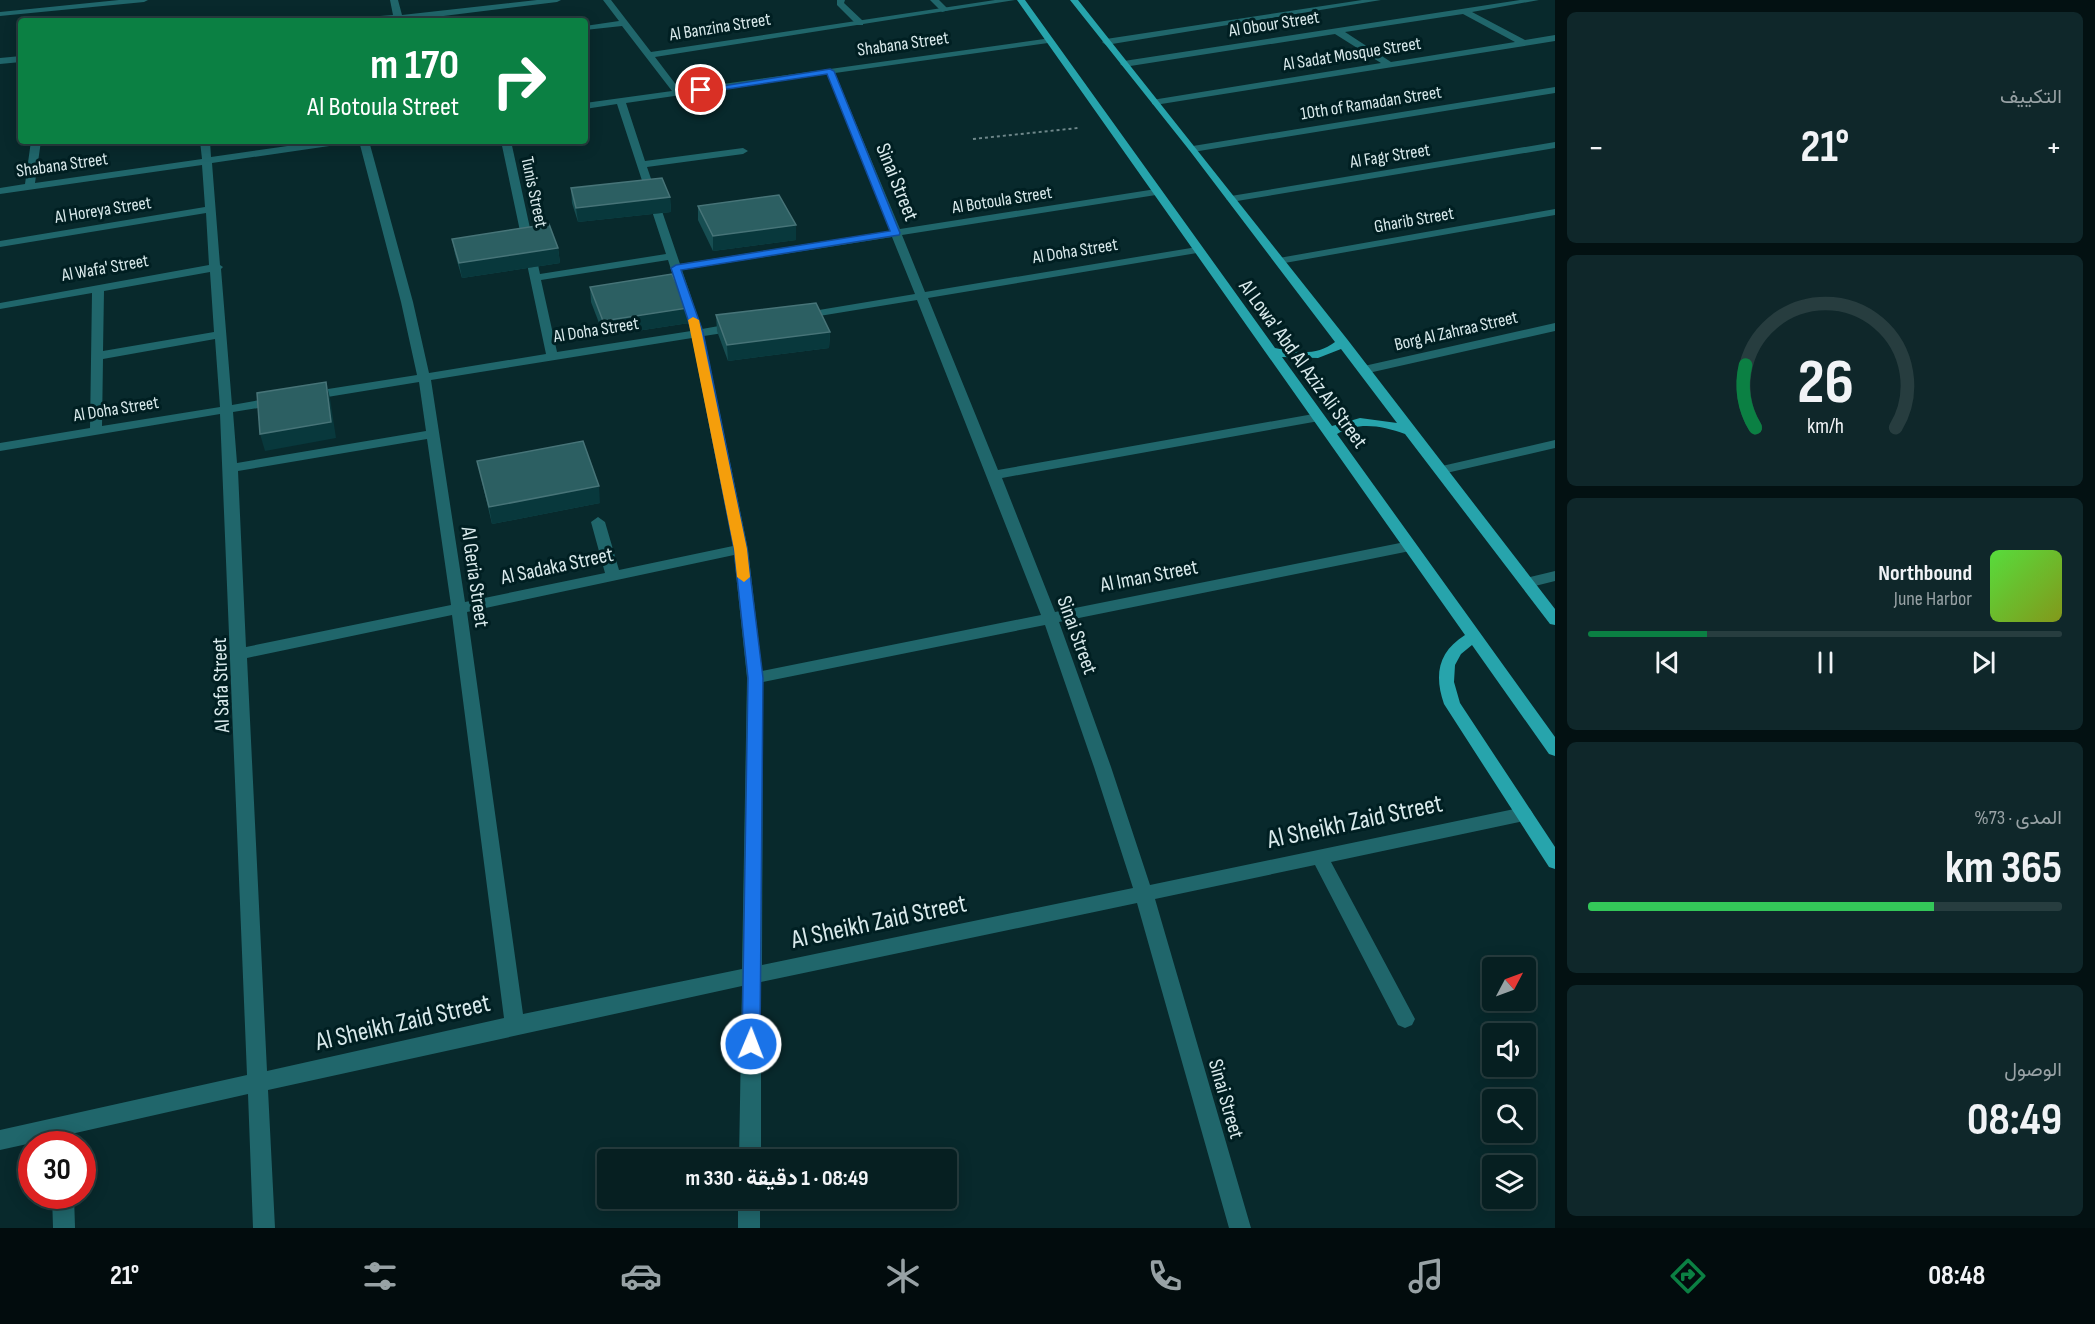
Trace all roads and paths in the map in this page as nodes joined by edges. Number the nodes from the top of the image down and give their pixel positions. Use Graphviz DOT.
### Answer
graph roads {
  1 [pos="144,0"];
  2 [pos="394,0"];
  3 [pos="557,0"];
  4 [pos="607,0"];
  5 [pos="841,0"];
  6 [pos="934,0"];
  7 [pos="1011,0"];
  8 [pos="1021,0"];
  9 [pos="1074,0"];
  10 [pos="1377,0"];
  11 [pos="1535,0"];
  12 [pos="57,4"];
  13 [pos="945,10"];
  14 [pos="1464,11"];
  15 [pos="0,14"];
  16 [pos="398,18"];
  17 [pos="406,18"];
  18 [pos="625,23"];
  19 [pos="861,23"];
  20 [pos="588,28"];
  21 [pos="1337,31"];
  22 [pos="1555,38"];
  23 [pos="1048,40"];
  24 [pos="1106,42"];
  25 [pos="1524,43"];
  26 [pos="648,55"];
  27 [pos="18,59"];
  28 [pos="0,61"];
  29 [pos="1124,64"];
  30 [pos="1390,65"];
  31 [pos="830,71"];
  32 [pos="1555,90"];
  33 [pos="680,94"];
  34 [pos="621,102"];
  35 [pos="1155,102"];
  36 [pos="588,106"];
  37 [pos="1108,124"];
  38 [pos="973,139"];
  39 [pos="36,144"];
  40 [pos="205,144"];
  41 [pos="295,144"];
  42 [pos="365,144"];
  43 [pos="507,144"];
  44 [pos="1555,145"];
  45 [pos="1193,149"];
  46 [pos="743,151"];
  47 [pos="207,160"];
  48 [pos="640,165"];
  49 [pos="30,186"];
  50 [pos="0,191"];
  51 [pos="1156,192"];
  52 [pos="1231,199"];
  53 [pos="212,209"];
  54 [pos="1555,212"];
  55 [pos="896,233"];
  56 [pos="0,244"];
  57 [pos="1197,250"];
  58 [pos="1280,261"];
  59 [pos="674,262"];
  60 [pos="217,267"];
  61 [pos="535,278"];
  62 [pos="98,288"];
  63 [pos="922,295"];
  64 [pos="0,306"];
  65 [pos="785,319"];
  66 [pos="751,325"];
  67 [pos="1555,327"];
  68 [pos="697,332"];
  69 [pos="222,334"];
  70 [pos="1342,342"];
  71 [pos="1271,351"];
  72 [pos="97,356"];
  73 [pos="552,356"];
  74 [pos="1364,370"];
  75 [pos="424,377"];
  76 [pos="227,410"];
  77 [pos="1319,417"];
  78 [pos="96,431"];
  79 [pos="1412,432"];
  80 [pos="1330,433"];
  81 [pos="433,434"];
  82 [pos="1555,444"];
  83 [pos="0,447"];
  84 [pos="231,468"];
  85 [pos="1442,470"];
  86 [pos="993,476"];
  87 [pos="598,522"];
  88 [pos="1410,546"];
  89 [pos="741,549"];
  90 [pos="613,576"];
  91 [pos="1555,576"];
  92 [pos="1527,583"];
  93 [pos="459,608"];
  94 [pos="1049,617"];
  95 [pos="1555,620"];
  96 [pos="1474,637"];
  97 [pos="241,654"];
  98 [pos="755,678"];
  99 [pos="1555,750"];
  100 [pos="1524,813"];
  101 [pos="1320,857"];
  102 [pos="1555,862"];
  103 [pos="1145,894"];
  104 [pos="752,975"];
  105 [pos="1405,1018"];
  106 [pos="515,1025"];
  107 [pos="258,1083"];
  108 [pos="76,1131"];
  109 [pos="18,1139"];
  110 [pos="0,1140"];
  111 [pos="750,1149"];
  112 [pos="63,1209"];
  113 [pos="749,1209"];
  114 [pos="64,1228"];
  115 [pos="264,1228"];
  116 [pos="749,1228"];
  117 [pos="1240,1228"];
  1 -- 12 [label="street"];
  2 -- 16 [label="street"];
  3 -- 17 [label="street"];
  4 -- 18 [label="street"];
  5 -- 19 [label="street"];
  6 -- 13 [label="street"];
  7 -- 13 [label="street, Al Banzina Street"];
  8 -- 23 [label="main road, Al Lowa' Abd Al Aziz Ali Street"];
  9 -- 24 [label="main road, Al Lowa' Abd Al Aziz Ali Street"];
  10 -- 24 [label="street"];
  11 -- 14 [label="street, Al Obour Street"];
  12 -- 15 [label="street"];
  13 -- 19 [label="street, Al Banzina Street"];
  14 -- 21 [label="street, Al Obour Street"];
  14 -- 25 [label="street"];
  18 -- 20 [label="street"];
  18 -- 26 [label="street"];
  19 -- 26 [label="street, Al Banzina Street"];
  21 -- 29 [label="street, Al Obour Street"];
  21 -- 30 [label="street"];
  22 -- 25 [label="street, Al Sadat Mosque Street"];
  23 -- 31 [label="street, Shabana Street"];
  23 -- 37 [label="main road, Al Lowa' Abd Al Aziz Ali Street"];
  24 -- 29 [label="main road, Al Lowa' Abd Al Aziz Ali Street"];
  25 -- 30 [label="street, Al Sadat Mosque Street"];
  26 -- 33 [label="street"];
  27 -- 28 [label="street"];
  29 -- 35 [label="main road, Al Lowa' Abd Al Aziz Ali Street"];
  30 -- 35 [label="street, Al Sadat Mosque Street"];
  31 -- 33 [label="street, Shabana Street"];
  31 -- 55 [label="street, Sinai Street"];
  32 -- 45 [label="street, 10th of Ramadan Street"];
  33 -- 34 [label="street, Shabana Street"];
  34 -- 36 [label="street, Shabana Street"];
  34 -- 48 [label="street"];
  35 -- 45 [label="main road, Al Lowa' Abd Al Aziz Ali Street"];
  37 -- 38 [label="path"];
  37 -- 51 [label="main road, Al Lowa' Abd Al Aziz Ali Street"];
  39 -- 49 [label="street"];
  40 -- 47 [label="street, Al Safa Street"];
  41 -- 47 [label="street, Shabana Street"];
  42 -- 75 [label="street, Al Geria Street"];
  43 -- 61 [label="street, Tunis Street"];
  44 -- 52 [label="street, Al Fagr Street"];
  45 -- 52 [label="main road, Al Lowa' Abd Al Aziz Ali Street"];
  46 -- 48 [label="street"];
  47 -- 49 [label="street, Shabana Street"];
  47 -- 53 [label="street, Al Safa Street"];
  48 -- 59 [label="street"];
  49 -- 50 [label="street, Shabana Street"];
  51 -- 55 [label="street, Al Botoula Street"];
  51 -- 57 [label="main road, Al Lowa' Abd Al Aziz Ali Street"];
  52 -- 58 [label="main road, Al Lowa' Abd Al Aziz Ali Street"];
  53 -- 56 [label="street, Al Horeya Street"];
  53 -- 60 [label="street, Al Safa Street"];
  54 -- 58 [label="street, Gharib Street"];
  55 -- 59 [label="street, Al Botoula Street"];
  55 -- 63 [label="street, Sinai Street"];
  57 -- 63 [label="street, Al Doha Street"];
  57 -- 71 [label="main road, Al Lowa' Abd Al Aziz Ali Street"];
  58 -- 70 [label="main road, Al Lowa' Abd Al Aziz Ali Street"];
  59 -- 61 [label="street, Al Botoula Street"];
  59 -- 68 [label="street"];
  60 -- 62 [label="street, Al Wafa' Street"];
  60 -- 69 [label="street, Al Safa Street"];
  61 -- 73 [label="street, Tunis Street"];
  62 -- 64 [label="street, Al Wafa' Street"];
  62 -- 72 [label="street"];
  63 -- 65 [label="street, Al Doha Street"];
  63 -- 86 [label="street, Sinai Street"];
  66 -- 68 [label="street, Al Doha Street"];
  67 -- 74 [label="street, Borg Al Zahraa Street"];
  68 -- 73 [label="street, Al Doha Street"];
  68 -- 89 [label="street"];
  69 -- 72 [label="street"];
  69 -- 76 [label="street, Al Safa Street"];
  70 -- 71 [label="main road"];
  70 -- 74 [label="main road, Al Lowa' Abd Al Aziz Ali Street"];
  71 -- 77 [label="main road, Al Lowa' Abd Al Aziz Ali Street"];
  72 -- 78 [label="street"];
  73 -- 75 [label="street, Al Doha Street"];
  74 -- 79 [label="main road, Al Lowa' Abd Al Aziz Ali Street"];
  75 -- 76 [label="street, Al Doha Street"];
  75 -- 81 [label="street, Al Geria Street"];
  76 -- 78 [label="street, Al Doha Street"];
  76 -- 84 [label="street, Al Safa Street"];
  77 -- 80 [label="main road, Al Lowa' Abd Al Aziz Ali Street"];
  77 -- 86 [label="street"];
  78 -- 83 [label="street, Al Doha Street"];
  79 -- 80 [label="main road"];
  79 -- 85 [label="main road, Al Lowa' Abd Al Aziz Ali Street"];
  80 -- 88 [label="main road, Al Lowa' Abd Al Aziz Ali Street"];
  81 -- 84 [label="street"];
  81 -- 93 [label="street, Al Geria Street"];
  82 -- 85 [label="street"];
  84 -- 97 [label="street, Al Safa Street"];
  85 -- 92 [label="main road, Al Lowa' Abd Al Aziz Ali Street"];
  86 -- 94 [label="street, Sinai Street"];
  87 -- 90 [label="street"];
  88 -- 94 [label="street, Al Iman Street"];
  88 -- 96 [label="main road, Al Lowa' Abd Al Aziz Ali Street"];
  89 -- 90 [label="street, Al Sadaka Street"];
  89 -- 98 [label="street"];
  90 -- 93 [label="street, Al Sadaka Street"];
  91 -- 92 [label="street"];
  92 -- 95 [label="main road, Al Lowa' Abd Al Aziz Ali Street"];
  93 -- 97 [label="street, Al Sadaka Street"];
  93 -- 106 [label="street, Al Geria Street"];
  94 -- 98 [label="street, Al Iman Street"];
  94 -- 103 [label="street, Sinai Street"];
  96 -- 99 [label="main road, Al Lowa' Abd Al Aziz Ali Street"];
  96 -- 100 [label="main road"];
  97 -- 107 [label="street, Al Safa Street"];
  98 -- 104 [label="street"];
  100 -- 101 [label="street, Al Sheikh Zaid Street"];
  100 -- 102 [label="main road"];
  101 -- 103 [label="street, Al Sheikh Zaid Street"];
  101 -- 105 [label="street"];
  103 -- 104 [label="street, Al Sheikh Zaid Street"];
  103 -- 117 [label="street, Sinai Street"];
  104 -- 106 [label="street, Al Sheikh Zaid Street"];
  104 -- 111 [label="street"];
  106 -- 107 [label="street, Al Sheikh Zaid Street"];
  107 -- 108 [label="street, Al Sheikh Zaid Street"];
  107 -- 115 [label="street, Al Safa Street"];
  109 -- 110 [label="street, Al Sheikh Zaid Street"];
  112 -- 114 [label="street"];
  113 -- 116 [label="street"];
}
